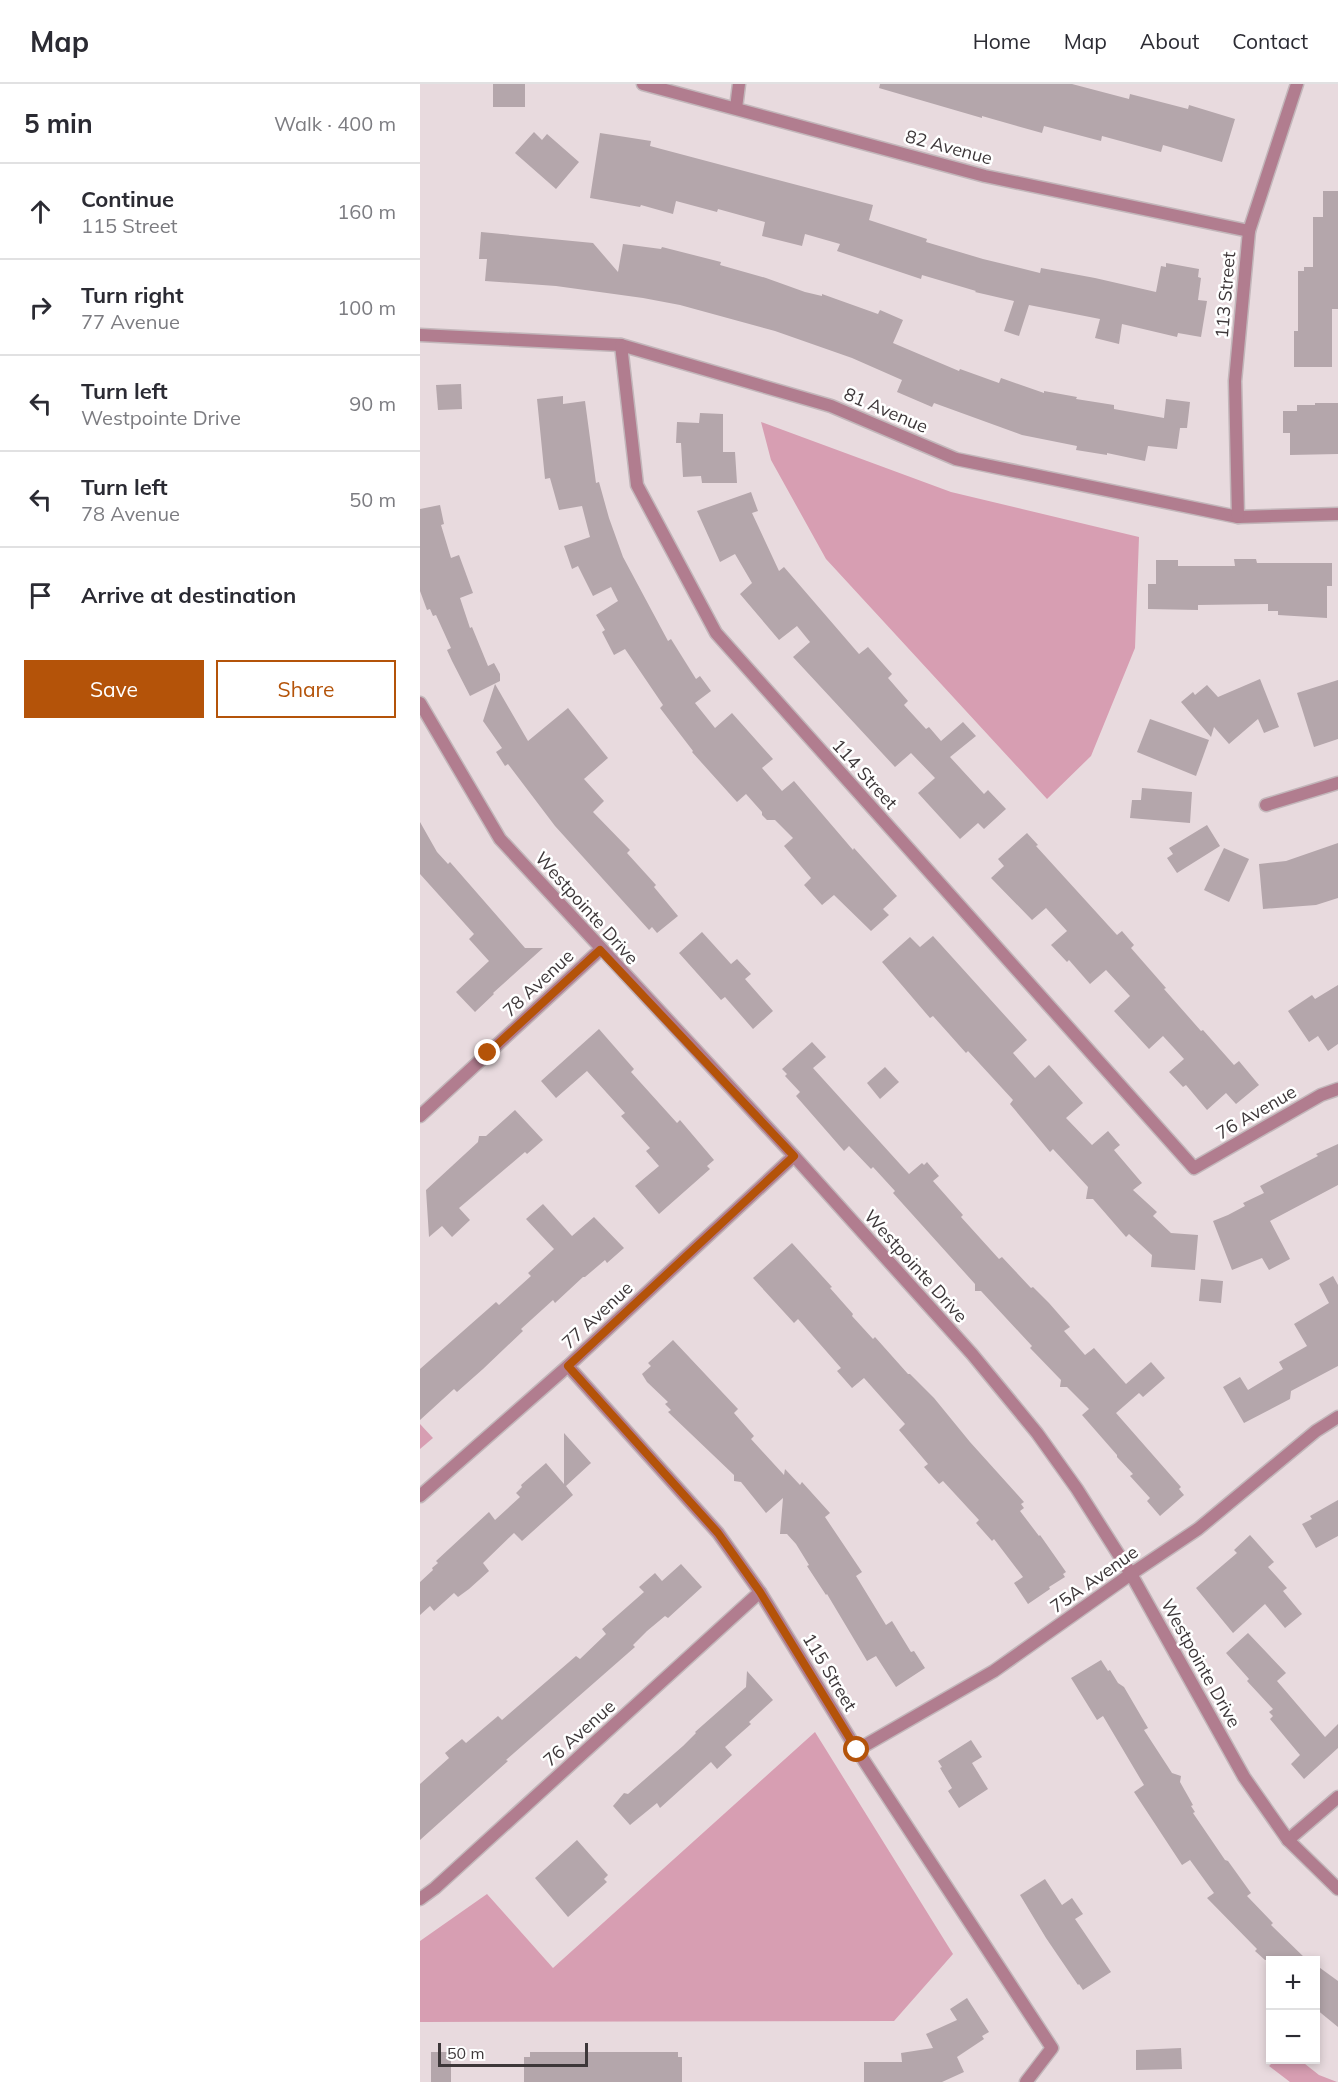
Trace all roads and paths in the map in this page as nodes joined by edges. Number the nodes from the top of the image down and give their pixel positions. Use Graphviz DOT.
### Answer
graph roads {
  1 [pos="643,84"];
  2 [pos="739,84"];
  3 [pos="1297,84"];
  4 [pos="736,108"];
  5 [pos="1249,231"];
  6 [pos="420,335"];
  7 [pos="621,345"];
  8 [pos="1338,513"];
  9 [pos="1238,517"];
  10 [pos="420,703"];
  11 [pos="1338,783"];
  12 [pos="1266,805"];
  13 [pos="600,950"];
  14 [pos="1338,1089"];
  15 [pos="420,1116"];
  16 [pos="794,1156"];
  17 [pos="1194,1168"];
  18 [pos="568,1366"];
  19 [pos="1338,1417"];
  20 [pos="420,1496"];
  21 [pos="1131,1574"];
  22 [pos="760,1592"];
  23 [pos="857,1750"];
  24 [pos="1338,1797"];
  25 [pos="1288,1840"];
  26 [pos="1338,1889"];
  27 [pos="420,1899"];
  28 [pos="1026,2082"];
  1 -- 4 [label="street, 82 Avenue"];
  2 -- 4 [label="street"];
  3 -- 5 [label="street, 113 Street"];
  4 -- 5 [label="street, 82 Avenue"];
  5 -- 9 [label="street, 113 Street"];
  6 -- 7 [label="street, 81 Avenue"];
  7 -- 9 [label="street, 81 Avenue"];
  7 -- 17 [label="street, 114 Street"];
  8 -- 9 [label="street, 81 Avenue"];
  10 -- 13 [label="street, Westpointe Drive"];
  11 -- 12 [label="street"];
  13 -- 15 [label="street, 78 Avenue"];
  13 -- 16 [label="street, Westpointe Drive"];
  14 -- 17 [label="street, 76 Avenue"];
  16 -- 18 [label="street, 77 Avenue"];
  16 -- 21 [label="street, Westpointe Drive"];
  18 -- 20 [label="street, 77 Avenue"];
  18 -- 22 [label="street, 115 Street"];
  19 -- 21 [label="street, 75A Avenue"];
  21 -- 23 [label="street, 75A Avenue"];
  21 -- 25 [label="street, Westpointe Drive"];
  22 -- 23 [label="street, 115 Street"];
  22 -- 27 [label="street, 76 Avenue"];
  23 -- 28 [label="street, 115 Street"];
  24 -- 25 [label="street"];
  25 -- 26 [label="street, Westpointe Drive"];
}
